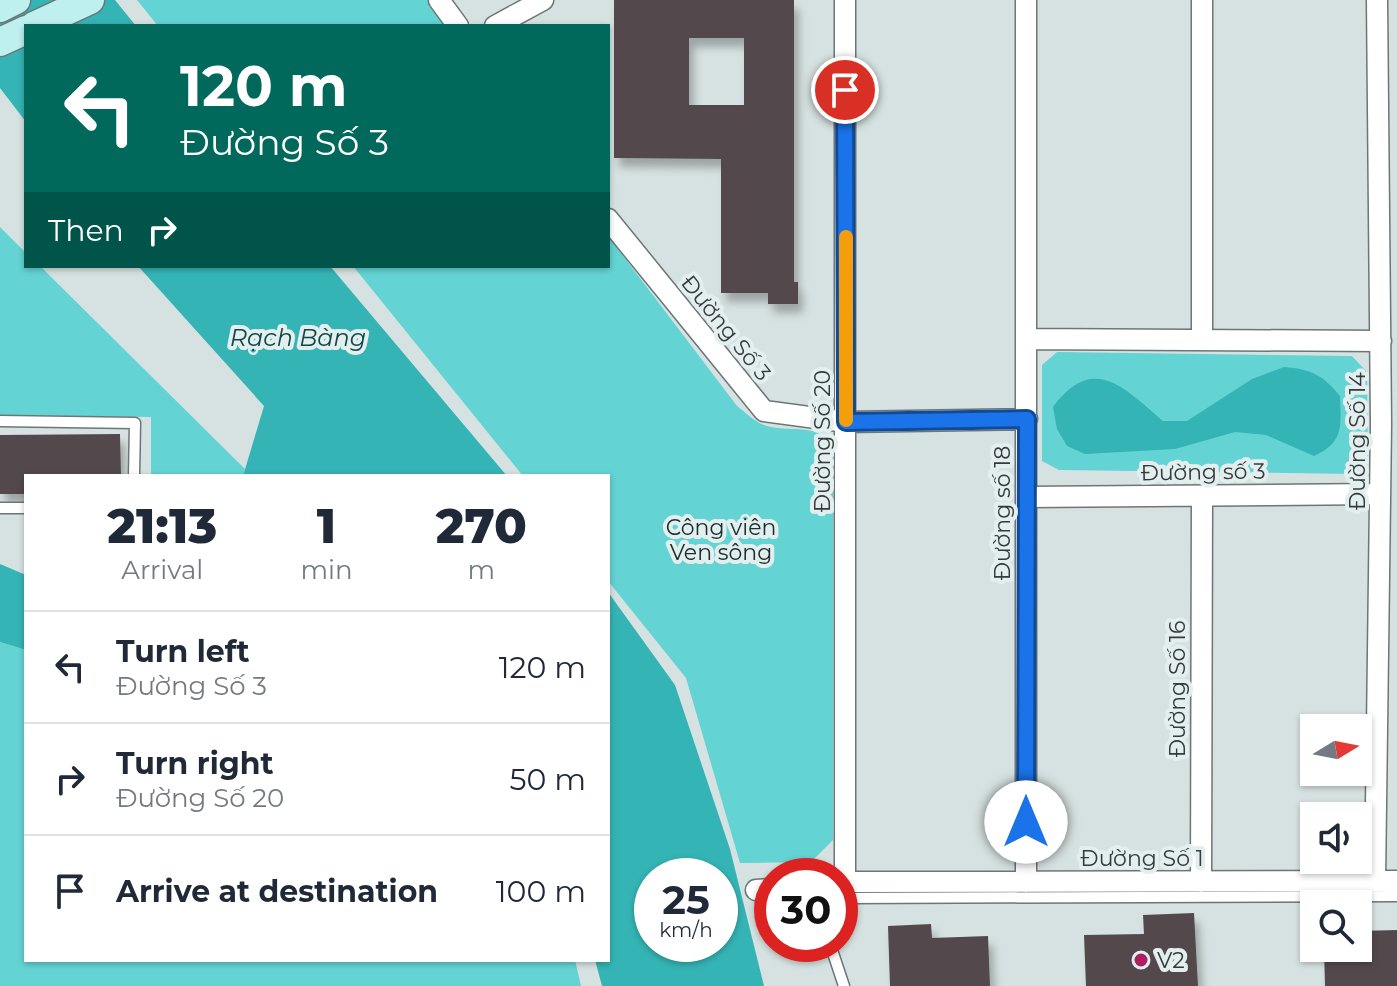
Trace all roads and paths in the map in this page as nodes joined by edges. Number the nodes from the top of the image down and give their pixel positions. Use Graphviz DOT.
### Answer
graph roads {
  1 [pos="16,0"];
  2 [pos="90,0"];
  3 [pos="439,0"];
  4 [pos="543,0"];
  5 [pos="845,0"];
  6 [pos="1026,0"];
  7 [pos="1202,0"];
  8 [pos="1377,0"];
  9 [pos="0,8"];
  10 [pos="38,24"];
  11 [pos="457,24"];
  12 [pos="499,24"];
  13 [pos="24,31"];
  14 [pos="0,42"];
  15 [pos="610,221"];
  16 [pos="1027,339"];
  17 [pos="1202,340"];
  18 [pos="1381,341"];
  19 [pos="1027,419"];
  20 [pos="0,421"];
  21 [pos="846,422"];
  22 [pos="1389,424"];
  23 [pos="134,474"];
  24 [pos="1380,494"];
  25 [pos="1202,496"];
  26 [pos="1026,497"];
  27 [pos="0,508"];
  28 [pos="24,508"];
  29 [pos="1375,881"];
  30 [pos="1397,881"];
  31 [pos="1026,882"];
  32 [pos="1201,882"];
  33 [pos="861,887"];
  34 [pos="1397,896"];
  35 [pos="836,962"];
  36 [pos="844,986"];
  1 -- 9 [label="main road"];
  2 -- 10 [label="main road"];
  3 -- 11 [label="street"];
  4 -- 12 [label="street"];
  5 -- 21 [label="street, Đường Số 20"];
  6 -- 16 [label="street, Đường số 18"];
  7 -- 17 [label="street"];
  8 -- 18 [label="street, Đường Số 14"];
  13 -- 14 [label="main road"];
  15 -- 21 [label="street, Đường Số 3"];
  16 -- 17 [label="street"];
  16 -- 19 [label="street, Đường số 18"];
  17 -- 18 [label="street"];
  18 -- 22 [label="street, Đường Số 14"];
  19 -- 21 [label="street, Đường Số 3"];
  19 -- 26 [label="street, Đường số 18"];
  20 -- 23 [label="lane"];
  21 -- 33 [label="street, Đường Số 20"];
  22 -- 24 [label="street, Đường Số 14"];
  24 -- 25 [label="street, Đường số 3"];
  24 -- 29 [label="street, Đường Số 14"];
  25 -- 26 [label="street, Đường số 3"];
  25 -- 32 [label="street, Đường Số 16"];
  26 -- 31 [label="street, Đường số 18"];
  27 -- 28 [label="lane"];
  29 -- 30 [label="street, Đường Số 1"];
  29 -- 32 [label="street, Đường Số 1"];
  31 -- 32 [label="street, Đường Số 1"];
  31 -- 33 [label="street, Đường Số 1"];
  33 -- 34 [label="lane"];
  35 -- 36 [label="lane"];
}
